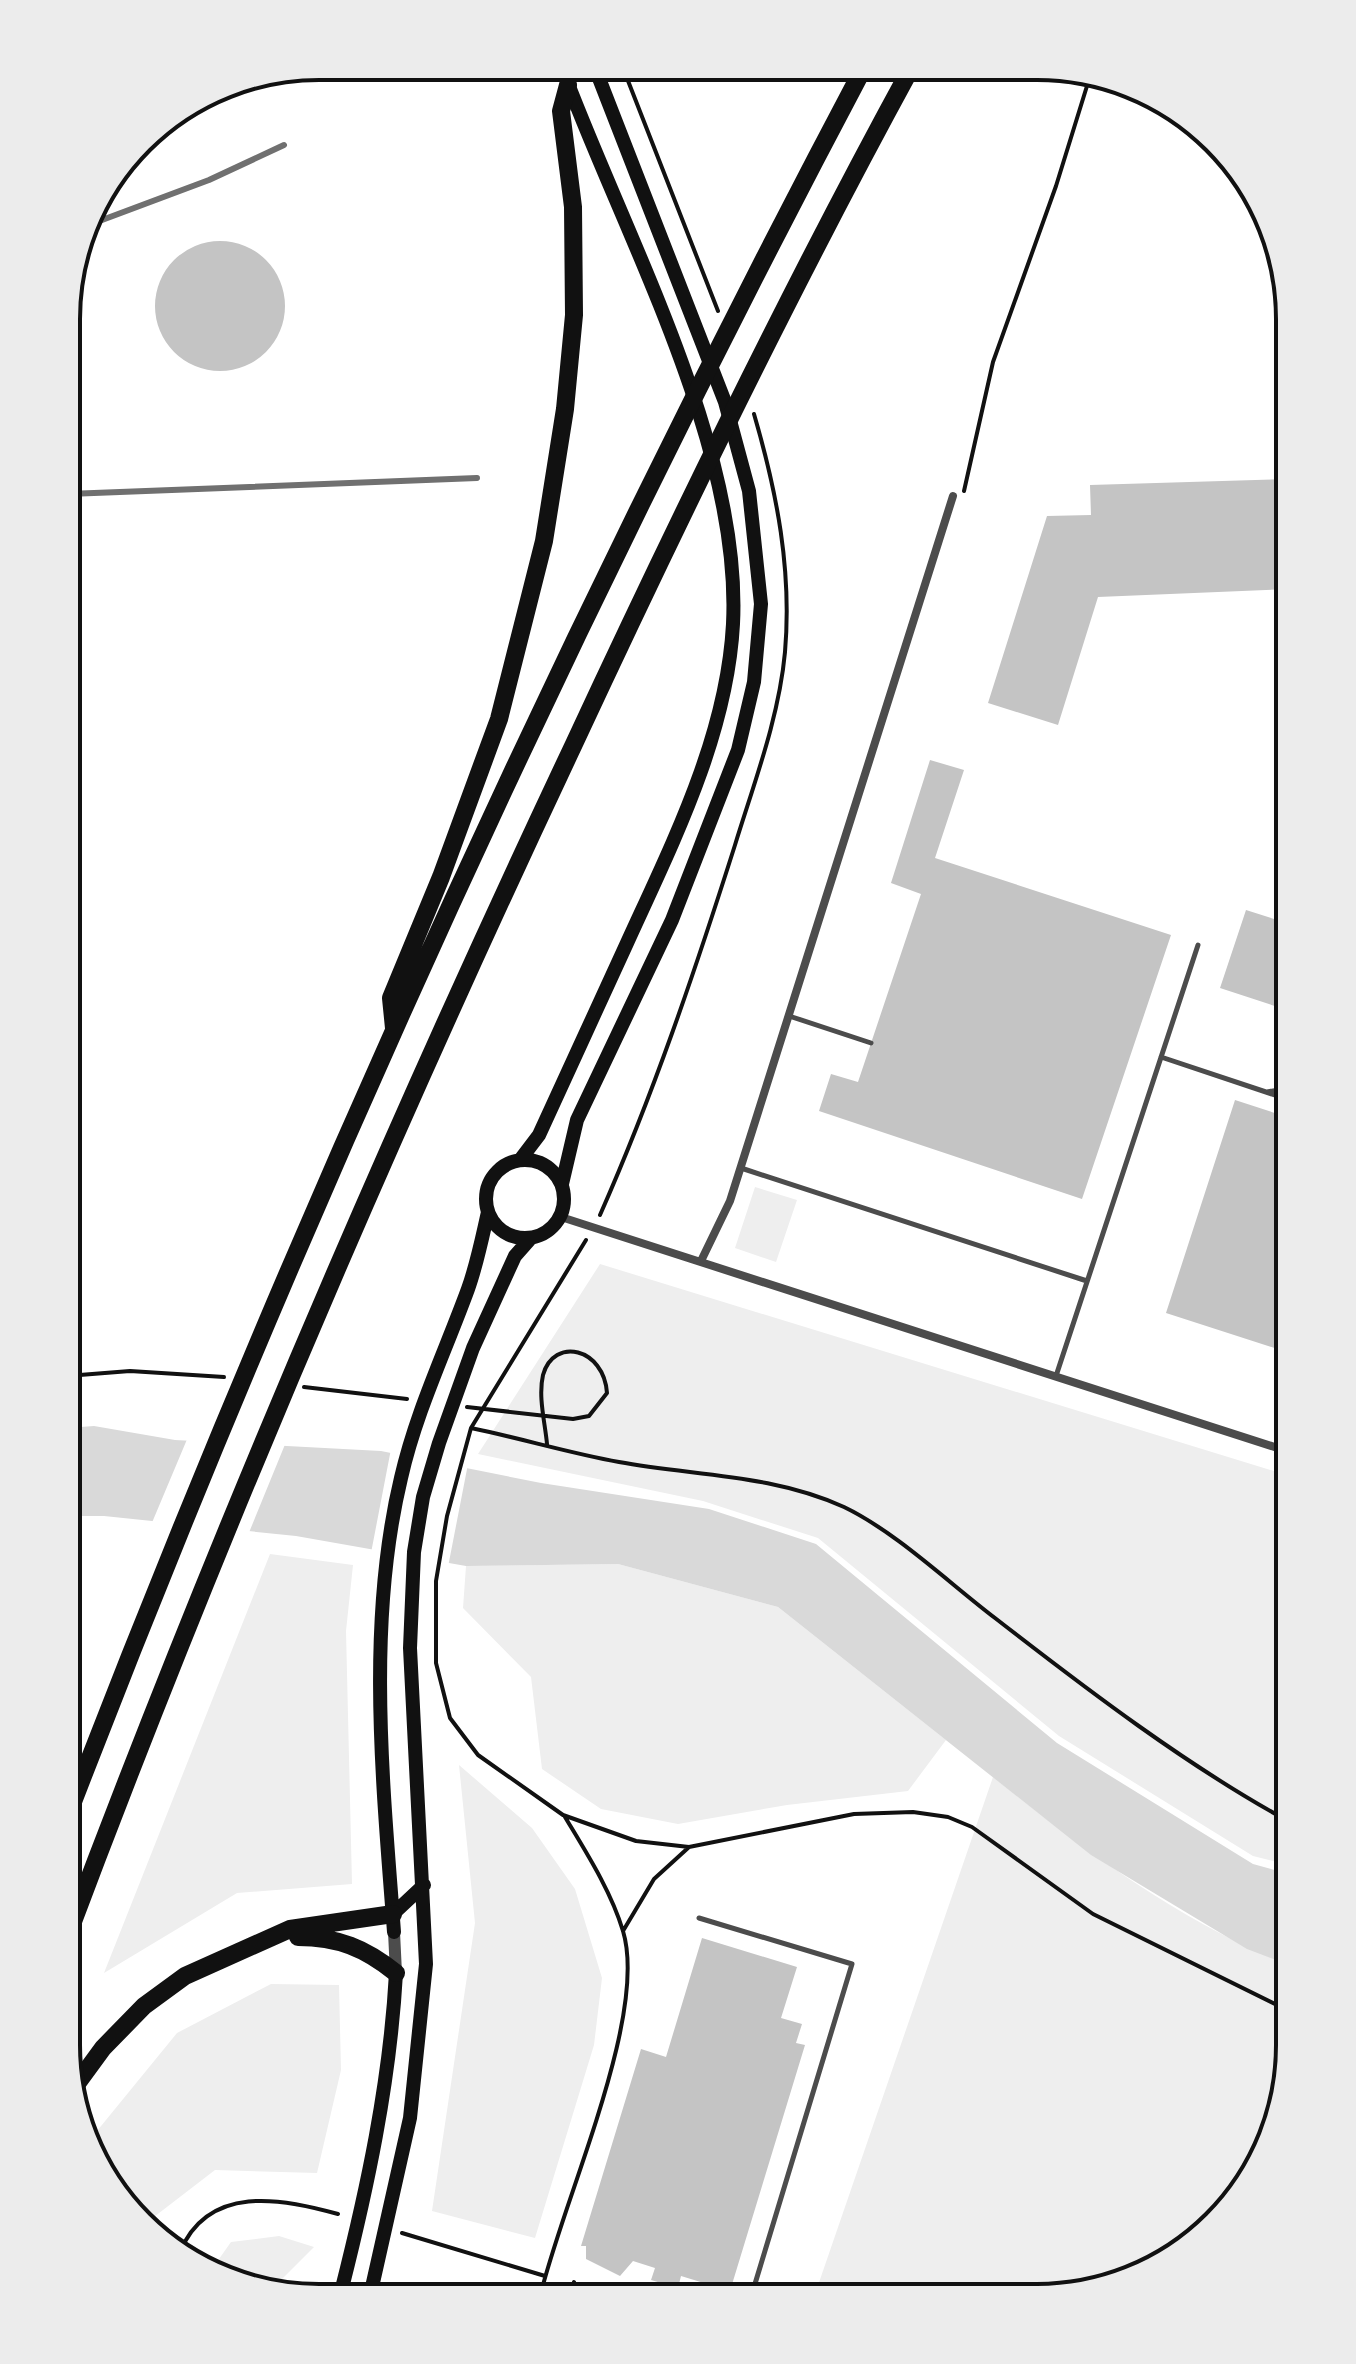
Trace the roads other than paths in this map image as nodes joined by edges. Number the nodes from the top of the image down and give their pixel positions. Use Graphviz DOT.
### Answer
graph roads {
  1 [pos="565,80"];
  2 [pos="567,80"];
  3 [pos="600,80"];
  4 [pos="857,80"];
  5 [pos="905,80"];
  6 [pos="953,496"];
  7 [pos="1198,945"];
  8 [pos="789,1016"];
  9 [pos="394,1028"];
  10 [pos="871,1043"];
  11 [pos="1161,1057"];
  12 [pos="1276,1091"];
  13 [pos="1266,1093"];
  14 [pos="1276,1096"];
  15 [pos="520,1160"];
  16 [pos="740,1168"];
  17 [pos="562,1184"];
  18 [pos="488,1212"];
  19 [pos="561,1217"];
  20 [pos="530,1239"];
  21 [pos="701,1261"];
  22 [pos="1087,1281"];
  23 [pos="1056,1376"];
  24 [pos="1275,1447"];
  25 [pos="80,1784"];
  26 [pos="424,1885"];
  27 [pos="80,1904"];
  28 [pos="699,1918"];
  29 [pos="394,1923"];
  30 [pos="275,1937"];
  31 [pos="396,1973"];
  32 [pos="82,2076"];
  33 [pos="343,2284"];
  34 [pos="373,2284"];
  35 [pos="755,2284"];
  1 -- 9 [label="highway"];
  2 -- 15 [label="main road"];
  3 -- 17 [label="main road"];
  4 -- 9 [label="highway"];
  5 -- 27 [label="highway"];
  6 -- 8 [label="street"];
  7 -- 11 [label="lane"];
  8 -- 10 [label="lane"];
  8 -- 16 [label="street"];
  9 -- 25 [label="highway"];
  11 -- 13 [label="lane"];
  11 -- 22 [label="lane"];
  12 -- 13 [label="lane"];
  13 -- 14 [label="lane"];
  15 -- 17 [label="main road"];
  15 -- 18 [label="main road"];
  16 -- 21 [label="street"];
  16 -- 22 [label="lane"];
  17 -- 19 [label="main road"];
  18 -- 20 [label="main road"];
  18 -- 29 [label="main road"];
  19 -- 20 [label="main road"];
  19 -- 21 [label="street"];
  20 -- 26 [label="main road"];
  21 -- 23 [label="street"];
  22 -- 23 [label="lane"];
  23 -- 24 [label="street"];
  26 -- 29 [label="main road"];
  26 -- 34 [label="main road"];
  28 -- 35 [label="lane"];
  29 -- 30 [label="highway"];
  29 -- 31 [label="street"];
  30 -- 31 [label="highway"];
  30 -- 32 [label="highway"];
  31 -- 33 [label="main road"];
}
